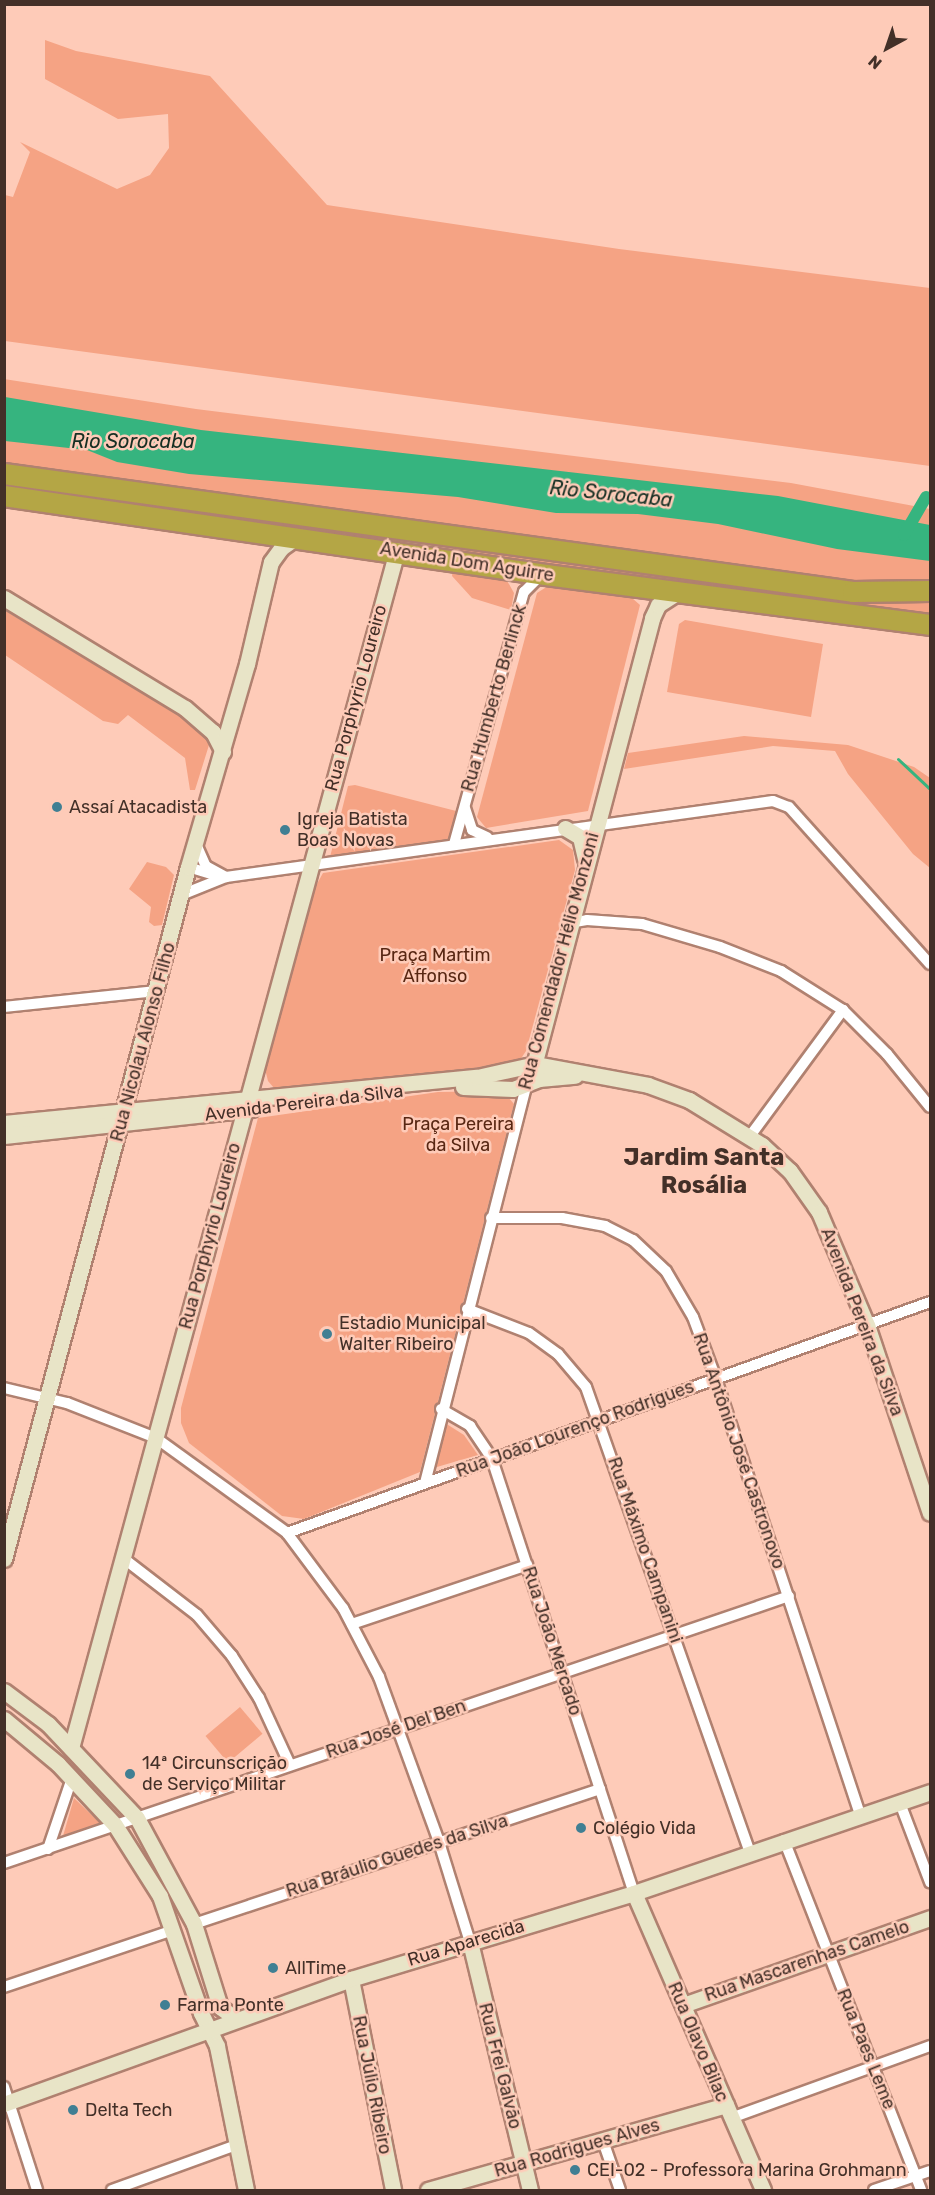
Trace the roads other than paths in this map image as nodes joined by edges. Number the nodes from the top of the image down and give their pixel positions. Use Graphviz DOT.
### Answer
graph roads {
  1 [pos="4,474"];
  2 [pos="4,496"];
  3 [pos="297,537"];
  4 [pos="506,543"];
  5 [pos="397,551"];
  6 [pos="507,570"];
  7 [pos="546,575"];
  8 [pos="930,591"];
  9 [pos="524,592"];
  10 [pos="678,592"];
  11 [pos="4,598"];
  12 [pos="930,625"];
  13 [pos="223,752"];
  14 [pos="464,804"];
  15 [pos="596,823"];
  16 [pos="565,828"];
  17 [pos="494,838"];
  18 [pos="195,842"];
  19 [pos="454,844"];
  20 [pos="585,861"];
  21 [pos="189,867"];
  22 [pos="310,867"];
  23 [pos="226,877"];
  24 [pos="181,895"];
  25 [pos="569,923"];
  26 [pos="930,964"];
  27 [pos="156,991"];
  28 [pos="4,1007"];
  29 [pos="843,1010"];
  30 [pos="540,1047"];
  31 [pos="536,1064"];
  32 [pos="559,1068"];
  33 [pos="602,1075"];
  34 [pos="132,1087"];
  35 [pos="526,1087"];
  36 [pos="246,1105"];
  37 [pos="930,1107"];
  38 [pos="150,1108"];
  39 [pos="127,1110"];
  40 [pos="4,1123"];
  41 [pos="122,1125"];
  42 [pos="4,1136"];
  43 [pos="750,1136"];
  44 [pos="491,1218"];
  45 [pos="930,1302"];
  46 [pos="467,1309"];
  47 [pos="867,1325"];
  48 [pos="716,1379"];
  49 [pos="4,1388"];
  50 [pos="48,1398"];
  51 [pos="441,1409"];
  52 [pos="600,1420"];
  53 [pos="156,1438"];
  54 [pos="492,1459"];
  55 [pos="425,1483"];
  56 [pos="930,1514"];
  57 [pos="287,1533"];
  58 [pos="123,1558"];
  59 [pos="4,1559"];
  60 [pos="527,1565"];
  61 [pos="789,1596"];
  62 [pos="352,1623"];
  63 [pos="675,1635"];
  64 [pos="562,1673"];
  65 [pos="4,1691"];
  66 [pos="4,1719"];
  67 [pos="398,1729"];
  68 [pos="71,1748"];
  69 [pos="290,1765"];
  70 [pos="72,1778"];
  71 [pos="600,1789"];
  72 [pos="930,1792"];
  73 [pos="900,1803"];
  74 [pos="861,1817"];
  75 [pos="137,1818"];
  76 [pos="115,1825"];
  77 [pos="784,1840"];
  78 [pos="440,1842"];
  79 [pos="48,1849"];
  80 [pos="750,1852"];
  81 [pos="4,1863"];
  82 [pos="930,1882"];
  83 [pos="634,1893"];
  84 [pos="930,1918"];
  85 [pos="194,1924"];
  86 [pos="173,1930"];
  87 [pos="470,1942"];
  88 [pos="828,1954"];
  89 [pos="351,1979"];
  90 [pos="4,1987"];
  91 [pos="683,2005"];
  92 [pos="236,2019"];
  93 [pos="209,2030"];
  94 [pos="930,2046"];
  95 [pos="873,2067"];
  96 [pos="4,2087"];
  97 [pos="7,2103"];
  98 [pos="729,2111"];
  99 [pos="603,2141"];
  100 [pos="236,2145"];
  101 [pos="524,2164"];
  102 [pos="930,2171"];
  103 [pos="915,2176"];
  104 [pos="37,2190"];
  105 [pos="112,2190"];
  106 [pos="246,2190"];
  107 [pos="393,2190"];
  108 [pos="428,2190"];
  109 [pos="530,2190"];
  110 [pos="620,2190"];
  111 [pos="763,2190"];
  112 [pos="874,2190"];
  113 [pos="921,2190"];
  1 -- 4 [label="highway, Avenida Dom Aguirre"];
  2 -- 3 [label="highway, Avenida Dom Aguirre"];
  3 -- 5 [label="highway, Avenida Dom Aguirre"];
  3 -- 13 [label="main road, Rua Nicolau Alonso Filho"];
  4 -- 5 [label="highway"];
  4 -- 8 [label="highway, Avenida Dom Aguirre"];
  5 -- 6 [label="highway, Avenida Dom Aguirre"];
  5 -- 22 [label="main road, Rua Porphyrio Loureiro"];
  6 -- 7 [label="highway, Avenida Dom Aguirre"];
  6 -- 9 [label="street, Rua Humberto Berlinck"];
  7 -- 9 [label="street, Rua Humberto Berlinck"];
  7 -- 10 [label="highway, Avenida Dom Aguirre"];
  9 -- 14 [label="street, Rua Humberto Berlinck"];
  10 -- 12 [label="highway, Avenida Dom Aguirre"];
  10 -- 15 [label="main road, Rua Comendador Hélio Monzoni"];
  11 -- 13 [label="main road"];
  13 -- 18 [label="main road, Rua Nicolau Alonso Filho"];
  14 -- 17 [label="street, Rua Humberto Berlinck"];
  14 -- 19 [label="street, Rua Humberto Berlinck"];
  15 -- 16 [label="street"];
  15 -- 20 [label="main road, Rua Comendador Hélio Monzoni"];
  15 -- 26 [label="street"];
  16 -- 17 [label="street"];
  16 -- 20 [label="main road"];
  17 -- 19 [label="street"];
  18 -- 21 [label="main road, Rua Nicolau Alonso Filho"];
  18 -- 23 [label="street"];
  19 -- 22 [label="street"];
  20 -- 25 [label="main road, Rua Comendador Hélio Monzoni"];
  21 -- 23 [label="street"];
  21 -- 24 [label="main road, Rua Nicolau Alonso Filho"];
  22 -- 23 [label="street"];
  22 -- 36 [label="main road, Rua Porphyrio Loureiro"];
  23 -- 24 [label="street"];
  24 -- 27 [label="main road, Rua Nicolau Alonso Filho"];
  25 -- 29 [label="street"];
  25 -- 30 [label="main road, Rua Comendador Hélio Monzoni"];
  27 -- 28 [label="street"];
  27 -- 34 [label="main road, Rua Nicolau Alonso Filho"];
  29 -- 37 [label="street"];
  29 -- 43 [label="street"];
  30 -- 31 [label="main road, Rua Comendador Hélio Monzoni"];
  30 -- 32 [label="main road"];
  31 -- 32 [label="main road, Avenida Pereira da Silva"];
  31 -- 35 [label="main road, Rua Comendador Hélio Monzoni"];
  31 -- 36 [label="main road, Avenida Pereira da Silva"];
  32 -- 33 [label="main road, Avenida Pereira da Silva"];
  33 -- 35 [label="main road, Avenida Pereira da Silva"];
  33 -- 43 [label="main road, Avenida Pereira da Silva"];
  34 -- 38 [label="main road"];
  34 -- 39 [label="main road, Rua Nicolau Alonso Filho"];
  35 -- 36 [label="main road, Avenida Pereira da Silva"];
  35 -- 44 [label="street, Rua Comendador Hélio Monzoni"];
  36 -- 38 [label="main road, Avenida Pereira da Silva"];
  36 -- 41 [label="main road, Avenida Pereira da Silva"];
  36 -- 53 [label="main road, Rua Porphyrio Loureiro"];
  38 -- 39 [label="main road, Avenida Pereira da Silva"];
  39 -- 40 [label="main road, Avenida Pereira da Silva"];
  39 -- 41 [label="main road, Rua Nicolau Alonso Filho"];
  41 -- 42 [label="main road, Avenida Pereira da Silva"];
  41 -- 50 [label="main road, Rua Nicolau Alonso Filho"];
  43 -- 47 [label="main road, Avenida Pereira da Silva"];
  44 -- 46 [label="street, Rua Comendador Hélio Monzoni"];
  44 -- 48 [label="street, Rua Antônio José Castronovo"];
  45 -- 47 [label="street, Rua João Lourenço Rodrigues"];
  46 -- 51 [label="street, Rua Comendador Hélio Monzoni"];
  46 -- 52 [label="street, Rua Máximo Campanini"];
  47 -- 48 [label="street, Rua João Lourenço Rodrigues"];
  47 -- 56 [label="main road, Avenida Pereira da Silva"];
  48 -- 52 [label="street, Rua João Lourenço Rodrigues"];
  48 -- 61 [label="street, Rua Antônio José Castronovo"];
  49 -- 50 [label="street"];
  50 -- 53 [label="street"];
  50 -- 59 [label="main road, Rua Nicolau Alonso Filho"];
  51 -- 54 [label="street, Rua João Mercado"];
  51 -- 55 [label="street, Rua Comendador Hélio Monzoni"];
  52 -- 54 [label="street, Rua João Lourenço Rodrigues"];
  52 -- 63 [label="street, Rua Máximo Campanini"];
  53 -- 57 [label="street"];
  53 -- 58 [label="main road, Rua Porphyrio Loureiro"];
  54 -- 55 [label="street, Rua João Lourenço Rodrigues"];
  54 -- 60 [label="street, Rua João Mercado"];
  55 -- 57 [label="street, Rua João Lourenço Rodrigues"];
  57 -- 62 [label="street"];
  58 -- 68 [label="main road, Rua Porphyrio Loureiro"];
  58 -- 69 [label="street"];
  60 -- 62 [label="street"];
  60 -- 64 [label="street, Rua João Mercado"];
  61 -- 63 [label="street, Rua José Del Ben"];
  61 -- 74 [label="street, Rua Antônio José Castronovo"];
  62 -- 67 [label="street"];
  63 -- 64 [label="street, Rua José Del Ben"];
  63 -- 80 [label="street, Rua Máximo Campanini"];
  64 -- 67 [label="street, Rua José Del Ben"];
  64 -- 71 [label="street, Rua João Mercado"];
  65 -- 68 [label="main road"];
  66 -- 70 [label="main road"];
  67 -- 69 [label="street, Rua José Del Ben"];
  67 -- 78 [label="street"];
  68 -- 75 [label="main road"];
  69 -- 75 [label="street, Rua José Del Ben"];
  70 -- 76 [label="main road"];
  70 -- 79 [label="street"];
  71 -- 78 [label="street, Rua Bráulio Guedes da Silva"];
  71 -- 83 [label="street, Rua João Mercado"];
  72 -- 73 [label="main road, Rua Aparecida"];
  73 -- 74 [label="main road, Rua Aparecida"];
  73 -- 82 [label="street"];
  74 -- 77 [label="main road, Rua Aparecida"];
  75 -- 76 [label="street, Rua José Del Ben"];
  75 -- 85 [label="main road"];
  76 -- 79 [label="street, Rua José Del Ben"];
  76 -- 86 [label="main road"];
  77 -- 80 [label="main road, Rua Aparecida"];
  77 -- 88 [label="street, Rua Paes Leme"];
  78 -- 85 [label="street, Rua Bráulio Guedes da Silva"];
  78 -- 87 [label="street"];
  79 -- 81 [label="street, Rua José Del Ben"];
  80 -- 83 [label="main road, Rua Aparecida"];
  83 -- 87 [label="main road, Rua Aparecida"];
  83 -- 91 [label="main road, Rua Olavo Bilac"];
  84 -- 88 [label="main road, Rua Mascarenhas Camelo"];
  85 -- 92 [label="main road"];
  86 -- 90 [label="street"];
  86 -- 93 [label="main road"];
  87 -- 89 [label="main road, Rua Aparecida"];
  87 -- 101 [label="main road, Rua Frei Galvão"];
  88 -- 91 [label="main road, Rua Mascarenhas Camelo"];
  88 -- 95 [label="street, Rua Paes Leme"];
  89 -- 92 [label="main road, Rua Aparecida"];
  89 -- 107 [label="main road, Rua Júlio Ribeiro"];
  91 -- 98 [label="main road, Rua Olavo Bilac"];
  92 -- 93 [label="main road, Rua Aparecida"];
  93 -- 97 [label="main road, Rua Aparecida"];
  93 -- 100 [label="main road"];
  94 -- 95 [label="street, Rua Rodrigues Alves"];
  95 -- 98 [label="street, Rua Rodrigues Alves"];
  95 -- 103 [label="street, Rua Paes Leme"];
  96 -- 97 [label="street"];
  97 -- 104 [label="street"];
  98 -- 99 [label="main road, Rua Rodrigues Alves"];
  98 -- 111 [label="main road, Rua Olavo Bilac"];
  99 -- 101 [label="main road, Rua Rodrigues Alves"];
  99 -- 110 [label="street"];
  100 -- 105 [label="street"];
  100 -- 106 [label="main road"];
  101 -- 108 [label="main road, Rua Rodrigues Alves"];
  101 -- 109 [label="main road, Rua Frei Galvão"];
  102 -- 103 [label="street"];
  103 -- 112 [label="street"];
  103 -- 113 [label="street, Rua Paes Leme"];
}
